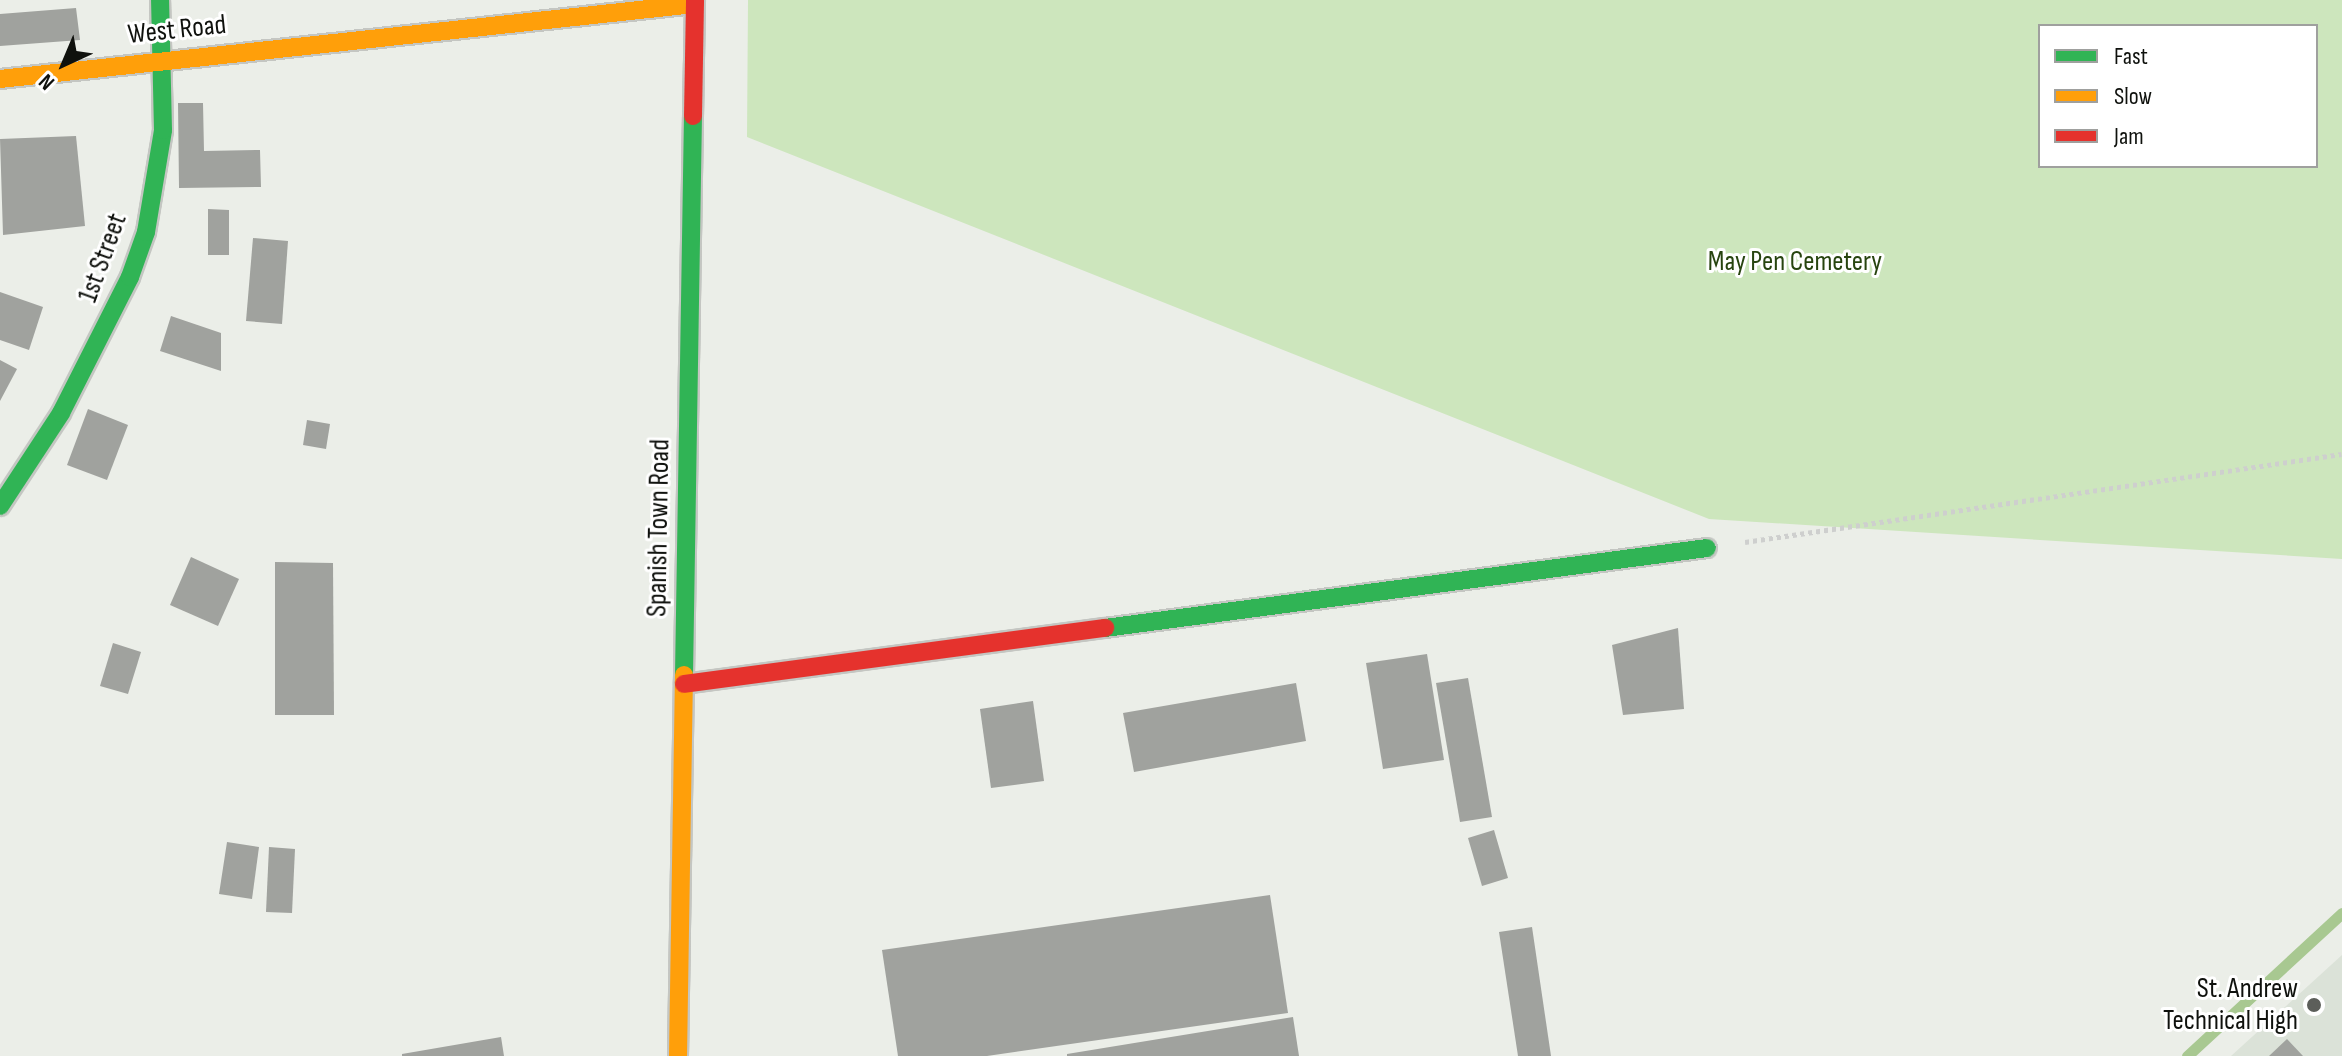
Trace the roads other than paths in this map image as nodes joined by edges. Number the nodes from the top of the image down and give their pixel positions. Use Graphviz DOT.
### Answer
graph roads {
  1 [pos="160,0"];
  2 [pos="695,2"];
  3 [pos="164,60"];
  4 [pos="0,79"];
  5 [pos="0,506"];
  6 [pos="1707,548"];
  7 [pos="684,684"];
  8 [pos="678,1056"];
  1 -- 3 [label="street, 1st Street"];
  2 -- 3 [label="street, West Road"];
  2 -- 7 [label="street, Spanish Town Road"];
  3 -- 4 [label="street, West Road"];
  3 -- 5 [label="street, 1st Street"];
  6 -- 7 [label="street"];
  7 -- 8 [label="street, Spanish Town Road"];
}
